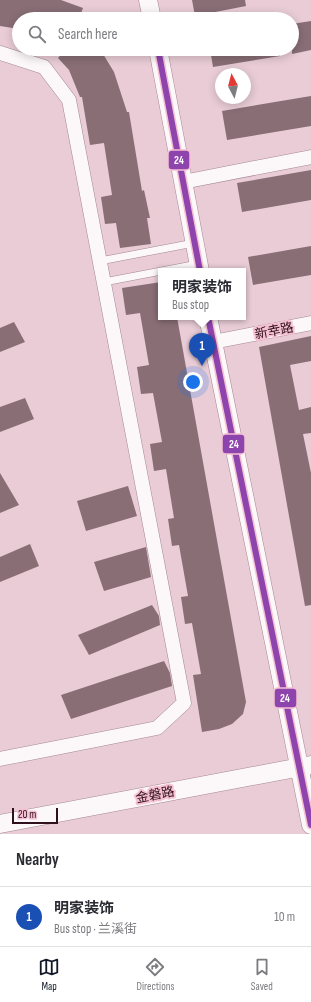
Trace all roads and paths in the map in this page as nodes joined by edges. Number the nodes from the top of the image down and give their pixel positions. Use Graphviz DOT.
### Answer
graph roads {
  1 [pos="148,0"];
  2 [pos="151,12"];
  3 [pos="0,53"];
  4 [pos="159,56"];
  5 [pos="311,157"];
  6 [pos="183,182"];
  7 [pos="194,243"];
  8 [pos="100,261"];
  9 [pos="199,267"];
  10 [pos="158,273"];
  11 [pos="104,282"];
  12 [pos="209,320"];
  13 [pos="311,323"];
  14 [pos="213,342"];
  15 [pos="0,759"];
  16 [pos="305,766"];
  17 [pos="0,824"];
  18 [pos="311,825"];
  1 -- 2 [label="street"];
  3 -- 8 [label="street"];
  4 -- 6 [label="street"];
  5 -- 6 [label="street"];
  6 -- 7 [label="street"];
  7 -- 8 [label="lane"];
  7 -- 9 [label="street"];
  8 -- 11 [label="street"];
  10 -- 11 [label="lane"];
  11 -- 15 [label="street"];
  12 -- 14 [label="street"];
  13 -- 14 [label="street, 新幸路"];
  14 -- 16 [label="street"];
  16 -- 17 [label="street, 金磐路"];
  16 -- 18 [label="street"];
}
